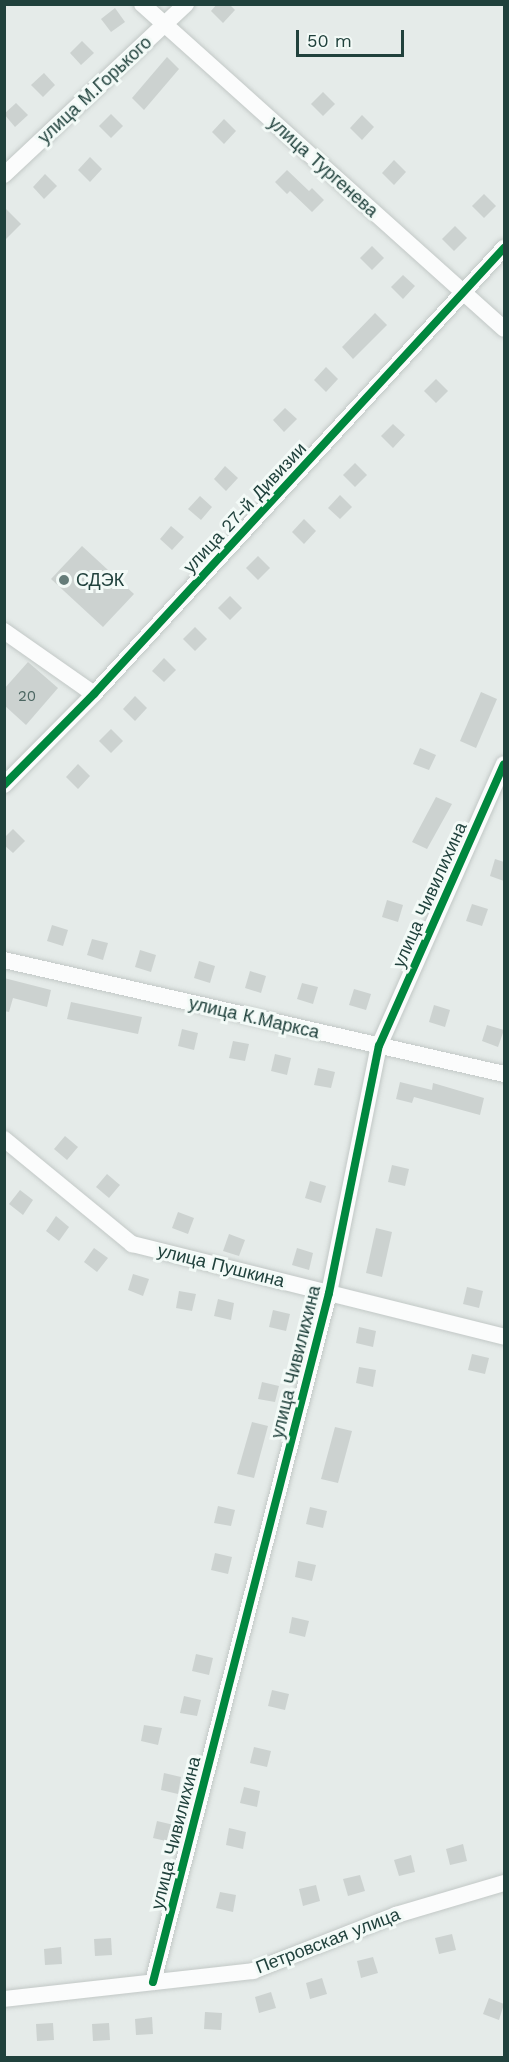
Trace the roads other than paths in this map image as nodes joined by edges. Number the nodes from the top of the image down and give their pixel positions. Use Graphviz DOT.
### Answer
graph roads {
  1 [pos="142,4"];
  2 [pos="186,4"];
  3 [pos="166,25"];
  4 [pos="4,175"];
  5 [pos="504,248"];
  6 [pos="463,293"];
  7 [pos="504,329"];
  8 [pos="4,631"];
  9 [pos="94,694"];
  10 [pos="504,764"];
  11 [pos="4,785"];
  12 [pos="4,960"];
  13 [pos="379,1046"];
  14 [pos="504,1074"];
  15 [pos="4,1139"];
  16 [pos="329,1293"];
  17 [pos="504,1337"];
  18 [pos="504,1883"];
  19 [pos="153,1982"];
  20 [pos="4,1999"];
  1 -- 3 [label="street, улица Тургенева"];
  2 -- 3 [label="street, улица М.Горького"];
  3 -- 4 [label="street, улица М.Горького"];
  3 -- 6 [label="street, улица Тургенева"];
  5 -- 6 [label="street, улица 27-й Дивизии"];
  6 -- 7 [label="street, улица Тургенева"];
  6 -- 9 [label="street, улица 27-й Дивизии"];
  8 -- 9 [label="street"];
  9 -- 11 [label="street, улица 27-й Дивизии"];
  10 -- 13 [label="street, улица Чивилихина"];
  12 -- 13 [label="street, улица К.Маркса"];
  13 -- 14 [label="street, улица К.Маркса"];
  13 -- 16 [label="street, улица Чивилихина"];
  15 -- 16 [label="street, улица Пушкина"];
  16 -- 17 [label="street, улица Пушкина"];
  16 -- 19 [label="street, улица Чивилихина"];
  18 -- 19 [label="street, Петровская улица"];
  19 -- 20 [label="street, Петровская улица"];
}
